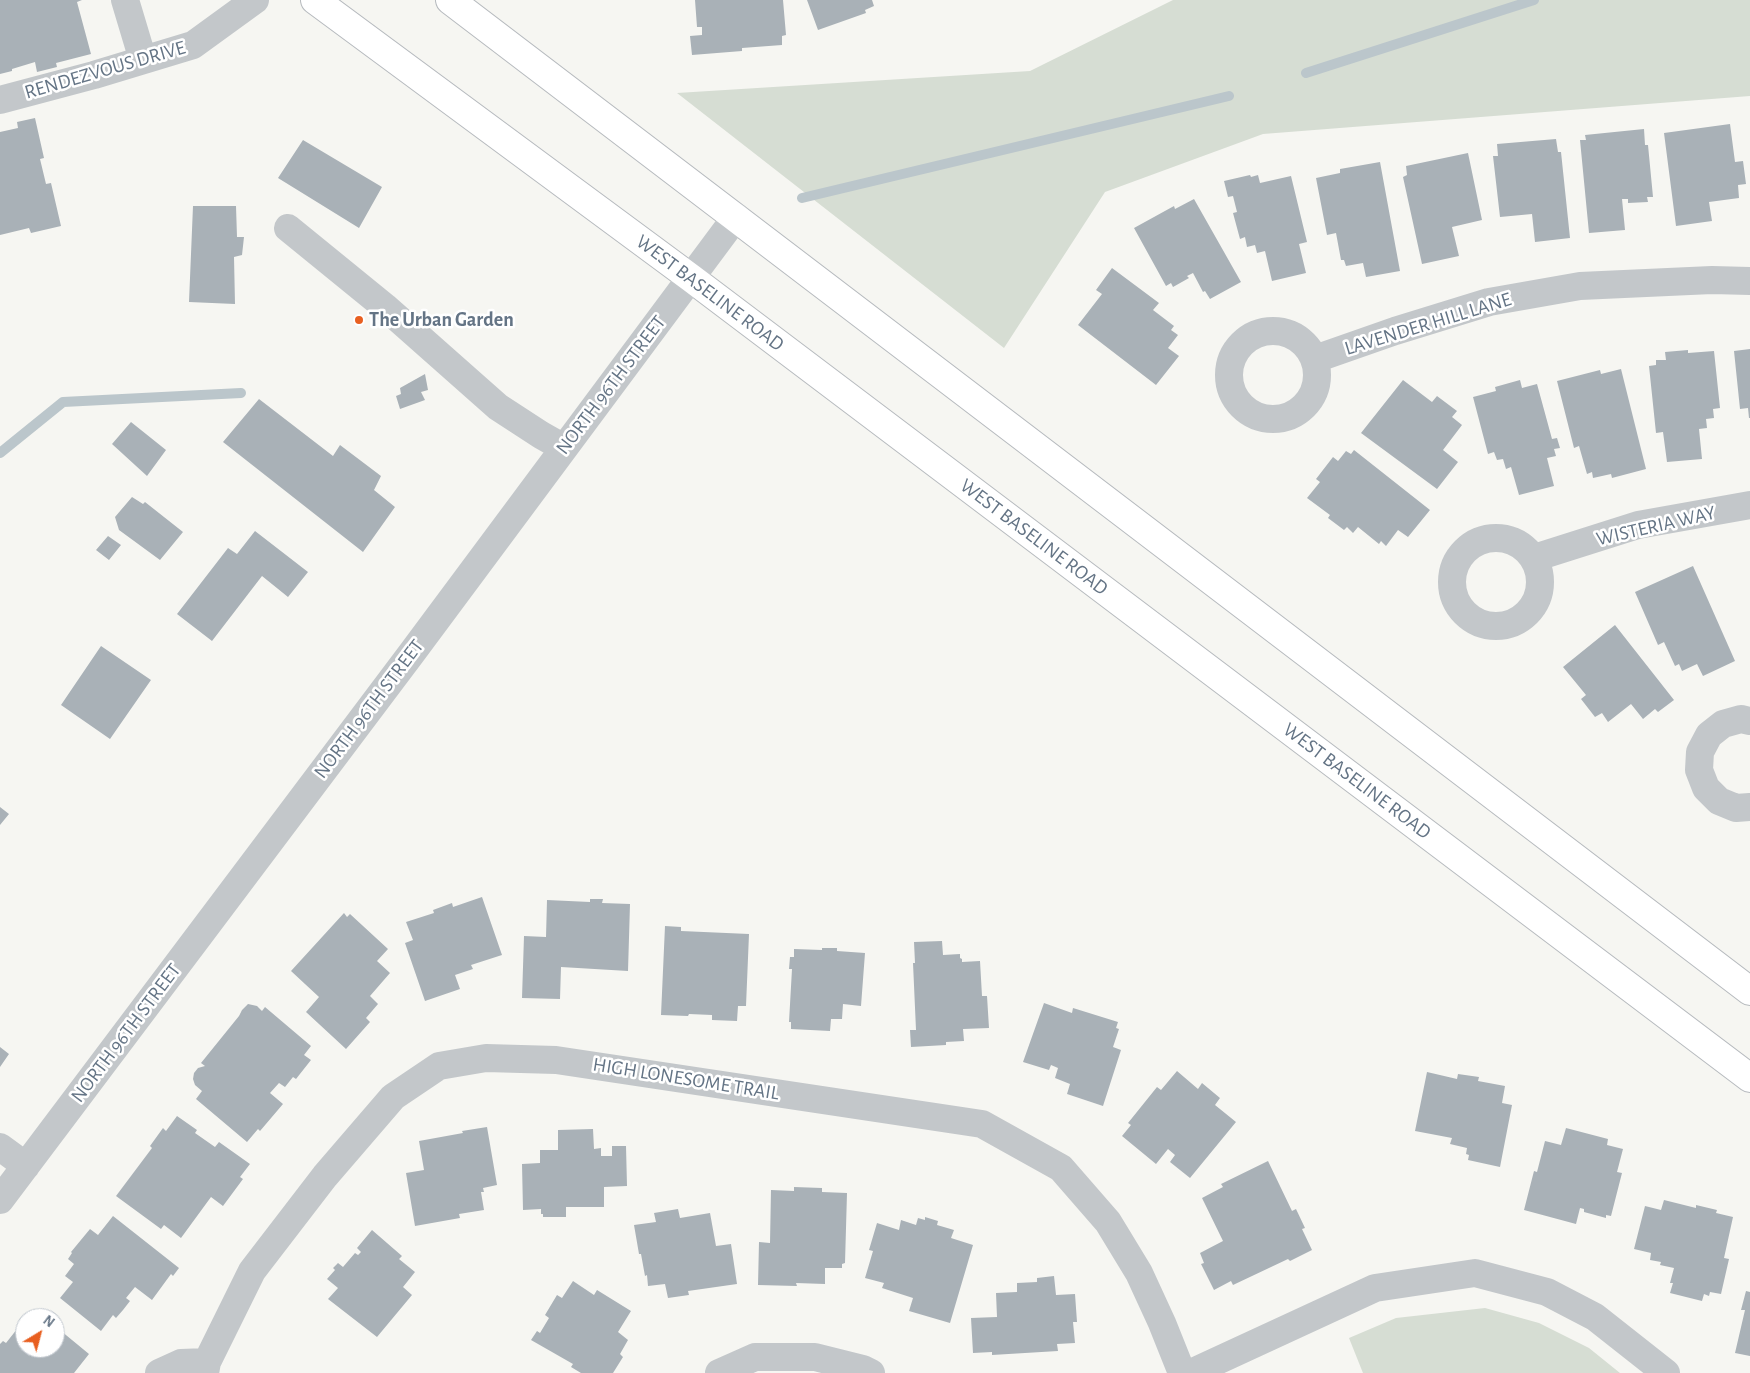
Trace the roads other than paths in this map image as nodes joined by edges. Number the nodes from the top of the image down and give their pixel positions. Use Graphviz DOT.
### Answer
graph roads {
  1 [pos="125,0"];
  2 [pos="255,0"];
  3 [pos="315,0"];
  4 [pos="450,0"];
  5 [pos="143,60"];
  6 [pos="0,100"];
  7 [pos="736,217"];
  8 [pos="288,228"];
  9 [pos="691,278"];
  10 [pos="1750,281"];
  11 [pos="1315,359"];
  12 [pos="564,448"];
  13 [pos="1750,505"];
  14 [pos="1534,558"];
  15 [pos="1750,720"];
  16 [pos="1750,807"];
  17 [pos="1750,991"];
  18 [pos="1750,1078"];
  19 [pos="0,1147"];
  20 [pos="26,1166"];
  21 [pos="0,1200"];
  22 [pos="206,1368"];
  23 [pos="159,1373"];
  24 [pos="719,1373"];
  25 [pos="870,1373"];
  26 [pos="1182,1373"];
  27 [pos="1191,1373"];
  28 [pos="1666,1373"];
  1 -- 5 [label="street"];
  2 -- 5 [label="street, RENDEZVOUS DRIVE"];
  3 -- 9 [label="main road, WEST BASELINE ROAD"];
  4 -- 7 [label="main road"];
  5 -- 6 [label="street, RENDEZVOUS DRIVE"];
  7 -- 9 [label="street, NORTH 96TH STREET"];
  7 -- 17 [label="main road"];
  8 -- 12 [label="street"];
  9 -- 12 [label="street, NORTH 96TH STREET"];
  9 -- 18 [label="main road, WEST BASELINE ROAD"];
  10 -- 11 [label="street, LAVENDER HILL LANE"];
  12 -- 20 [label="street, NORTH 96TH STREET"];
  13 -- 14 [label="street, WISTERIA WAY"];
  15 -- 16 [label="street"];
  19 -- 20 [label="street"];
  20 -- 21 [label="street, NORTH 96TH STREET"];
  22 -- 23 [label="street, HIGH LONESOME TRAIL"];
  22 -- 26 [label="street, HIGH LONESOME TRAIL"];
  24 -- 25 [label="street"];
  27 -- 28 [label="street"];
}
